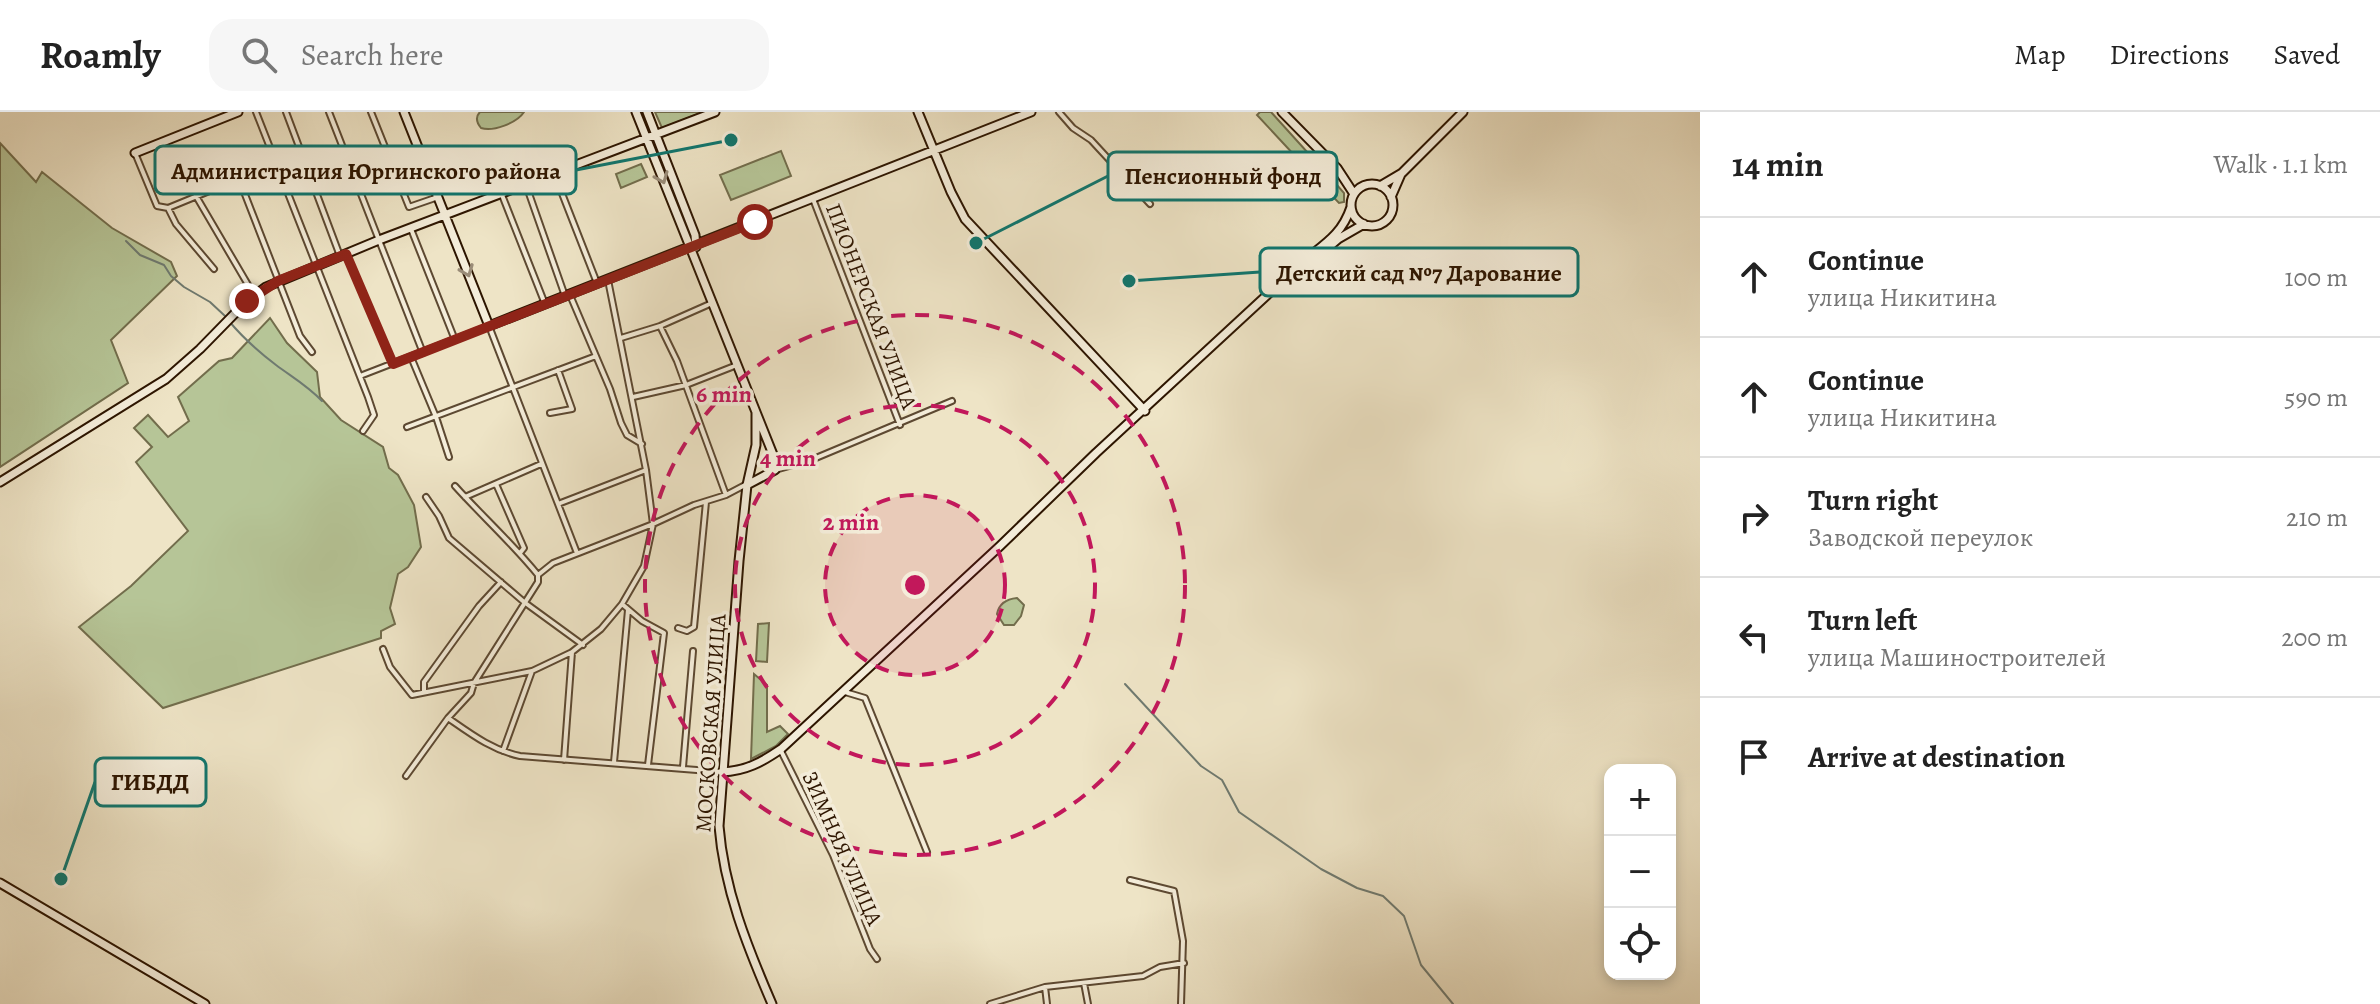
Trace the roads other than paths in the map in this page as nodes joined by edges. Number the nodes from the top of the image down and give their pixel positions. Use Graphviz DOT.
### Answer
graph roads {
  1 [pos="238,112"];
  2 [pos="256,112"];
  3 [pos="286,112"];
  4 [pos="329,112"];
  5 [pos="371,112"];
  6 [pos="404,112"];
  7 [pos="636,112"];
  8 [pos="647,112"];
  9 [pos="706,112"];
  10 [pos="715,112"];
  11 [pos="920,112"];
  12 [pos="1031,112"];
  13 [pos="1059,112"];
  14 [pos="1285,112"];
  15 [pos="1463,112"];
  16 [pos="655,134"];
  17 [pos="646,137"];
  18 [pos="936,150"];
  19 [pos="135,153"];
  20 [pos="275,164"];
  21 [pos="554,173"];
  22 [pos="1402,173"];
  23 [pos="239,179"];
  24 [pos="526,184"];
  25 [pos="1380,186"];
  26 [pos="1362,187"];
  27 [pos="501,194"];
  28 [pos="1354,194"];
  29 [pos="196,196"];
  30 [pos="438,197"];
  31 [pos="1391,197"];
  32 [pos="813,199"];
  33 [pos="1150,204"];
  34 [pos="1351,207"];
  35 [pos="168,208"];
  36 [pos="446,215"];
  37 [pos="1364,224"];
  38 [pos="411,229"];
  39 [pos="379,240"];
  40 [pos="695,245"];
  41 [pos="343,255"];
  42 [pos="315,266"];
  43 [pos="214,269"];
  44 [pos="608,280"];
  45 [pos="278,281"];
  46 [pos="598,284"];
  47 [pos="254,295"];
  48 [pos="568,295"];
  49 [pos="713,303"];
  50 [pos="545,304"];
  51 [pos="489,326"];
  52 [pos="660,326"];
  53 [pos="621,338"];
  54 [pos="455,340"];
  55 [pos="312,352"];
  56 [pos="423,353"];
  57 [pos="596,356"];
  58 [pos="411,357"];
  59 [pos="393,364"];
  60 [pos="737,365"];
  61 [pos="558,370"];
  62 [pos="360,376"];
  63 [pos="686,385"];
  64 [pos="514,388"];
  65 [pos="633,397"];
  66 [pos="952,401"];
  67 [pos="1145,409"];
  68 [pos="550,413"];
  69 [pos="756,413"];
  70 [pos="436,417"];
  71 [pos="900,425"];
  72 [pos="407,427"];
  73 [pos="363,431"];
  74 [pos="768,441"];
  75 [pos="642,444"];
  76 [pos="756,445"];
  77 [pos="449,457"];
  78 [pos="541,464"];
  79 [pos="646,470"];
  80 [pos="775,470"];
  81 [pos="749,472"];
  82 [pos="759,480"];
  83 [pos="0,482"];
  84 [pos="496,484"];
  85 [pos="747,485"];
  86 [pos="455,486"];
  87 [pos="726,495"];
  88 [pos="426,497"];
  89 [pos="465,497"];
  90 [pos="706,502"];
  91 [pos="558,504"];
  92 [pos="653,524"];
  93 [pos="520,553"];
  94 [pos="577,553"];
  95 [pos="538,575"];
  96 [pos="501,582"];
  97 [pos="524,602"];
  98 [pos="622,604"];
  99 [pos="628,610"];
  100 [pos="678,628"];
  101 [pos="583,645"];
  102 [pos="383,649"];
  103 [pos="693,651"];
  104 [pos="572,652"];
  105 [pos="532,671"];
  106 [pos="474,683"];
  107 [pos="842,691"];
  108 [pos="424,692"];
  109 [pos="448,718"];
  110 [pos="781,749"];
  111 [pos="502,752"];
  112 [pos="564,760"];
  113 [pos="614,762"];
  114 [pos="648,765"];
  115 [pos="683,767"];
  116 [pos="722,772"];
  117 [pos="406,776"];
  118 [pos="927,852"];
  119 [pos="1130,880"];
  120 [pos="0,883"];
  121 [pos="877,959"];
  122 [pos="1184,963"];
  123 [pos="1084,983"];
  124 [pos="1045,987"];
  125 [pos="205,1004"];
  126 [pos="772,1004"];
  127 [pos="990,1004"];
  128 [pos="1047,1004"];
  129 [pos="1088,1004"];
  130 [pos="1181,1004"];
  1 -- 19 [label="main road"];
  2 -- 20 [label="street"];
  3 -- 41 [label="street"];
  4 -- 39 [label="street"];
  5 -- 30 [label="street"];
  6 -- 30 [label="main road"];
  7 -- 17 [label="main road"];
  8 -- 16 [label="main road"];
  9 -- 16 [label="main road"];
  10 -- 16 [label="main road"];
  11 -- 18 [label="main road"];
  12 -- 18 [label="main road"];
  13 -- 33 [label="street"];
  14 -- 26 [label="main road"];
  14 -- 28 [label="main road"];
  15 -- 22 [label="main road"];
  16 -- 17 [label="main road"];
  16 -- 40 [label="main road"];
  17 -- 21 [label="main road"];
  17 -- 40 [label="main road, one-way"];
  18 -- 32 [label="main road"];
  18 -- 67 [label="main road"];
  19 -- 35 [label="street"];
  20 -- 23 [label="street"];
  20 -- 42 [label="street"];
  21 -- 24 [label="main road"];
  21 -- 46 [label="street"];
  22 -- 25 [label="main road"];
  22 -- 31 [label="main road"];
  23 -- 29 [label="street"];
  23 -- 45 [label="street"];
  24 -- 27 [label="main road"];
  24 -- 48 [label="street"];
  25 -- 26 [label="main road"];
  25 -- 31 [label="main road"];
  26 -- 28 [label="main road"];
  27 -- 36 [label="main road"];
  27 -- 50 [label="street"];
  28 -- 34 [label="main road"];
  29 -- 35 [label="street"];
  29 -- 47 [label="street"];
  30 -- 36 [label="main road"];
  31 -- 37 [label="main road"];
  32 -- 40 [label="main road"];
  32 -- 71 [label="street, ПИОНЕРСКАЯ УЛИЦА"];
  34 -- 37 [label="main road"];
  34 -- 67 [label="main road"];
  35 -- 43 [label="street"];
  36 -- 38 [label="main road"];
  36 -- 51 [label="main road, one-way"];
  37 -- 67 [label="main road"];
  38 -- 39 [label="main road"];
  38 -- 54 [label="street"];
  39 -- 41 [label="main road"];
  39 -- 56 [label="street"];
  40 -- 44 [label="main road"];
  40 -- 49 [label="main road, МОСКОВСКАЯ УЛИЦА"];
  41 -- 42 [label="main road"];
  41 -- 59 [label="street"];
  42 -- 45 [label="main road"];
  42 -- 62 [label="street"];
  44 -- 46 [label="main road"];
  44 -- 53 [label="street"];
  45 -- 47 [label="main road"];
  45 -- 55 [label="street"];
  46 -- 48 [label="main road"];
  47 -- 83 [label="main road"];
  48 -- 50 [label="main road"];
  48 -- 57 [label="street"];
  49 -- 52 [label="street"];
  49 -- 60 [label="main road, МОСКОВСКАЯ УЛИЦА"];
  50 -- 51 [label="main road"];
  51 -- 54 [label="street"];
  51 -- 64 [label="street"];
  52 -- 53 [label="street"];
  52 -- 63 [label="street"];
  53 -- 65 [label="street"];
  54 -- 56 [label="street"];
  56 -- 58 [label="street"];
  57 -- 61 [label="street"];
  57 -- 75 [label="street"];
  58 -- 59 [label="street"];
  58 -- 70 [label="street"];
  59 -- 62 [label="street"];
  60 -- 63 [label="street"];
  60 -- 69 [label="main road, МОСКОВСКАЯ УЛИЦА"];
  61 -- 64 [label="street"];
  61 -- 68 [label="street"];
  62 -- 73 [label="street"];
  63 -- 65 [label="street"];
  63 -- 87 [label="street"];
  64 -- 70 [label="street"];
  64 -- 78 [label="street"];
  65 -- 75 [label="street"];
  66 -- 71 [label="street"];
  67 -- 107 [label="main road"];
  69 -- 74 [label="main road, МОСКОВСКАЯ УЛИЦА"];
  69 -- 76 [label="main road, МОСКОВСКАЯ УЛИЦА"];
  70 -- 72 [label="street"];
  70 -- 77 [label="street"];
  71 -- 80 [label="street"];
  74 -- 76 [label="main road"];
  74 -- 80 [label="main road, МОСКОВСКАЯ УЛИЦА"];
  75 -- 79 [label="street"];
  76 -- 81 [label="main road, МОСКОВСКАЯ УЛИЦА"];
  78 -- 84 [label="street"];
  78 -- 91 [label="street"];
  79 -- 91 [label="street"];
  79 -- 92 [label="street"];
  80 -- 82 [label="main road"];
  81 -- 82 [label="main road"];
  81 -- 85 [label="main road, МОСКОВСКАЯ УЛИЦА"];
  82 -- 85 [label="main road"];
  84 -- 89 [label="street"];
  84 -- 93 [label="street"];
  85 -- 87 [label="street"];
  85 -- 116 [label="main road, МОСКОВСКАЯ УЛИЦА"];
  86 -- 89 [label="street"];
  87 -- 90 [label="street"];
  88 -- 96 [label="street"];
  89 -- 93 [label="street"];
  90 -- 92 [label="street"];
  90 -- 100 [label="street"];
  91 -- 94 [label="street"];
  92 -- 94 [label="street"];
  92 -- 98 [label="street"];
  93 -- 95 [label="street"];
  94 -- 95 [label="street"];
  95 -- 97 [label="street"];
  96 -- 97 [label="street"];
  96 -- 108 [label="street"];
  97 -- 101 [label="street"];
  97 -- 106 [label="street"];
  98 -- 99 [label="street"];
  98 -- 101 [label="street"];
  99 -- 113 [label="street"];
  99 -- 114 [label="street"];
  101 -- 104 [label="street"];
  102 -- 108 [label="street"];
  103 -- 115 [label="street"];
  104 -- 105 [label="street"];
  104 -- 112 [label="street"];
  105 -- 106 [label="street"];
  105 -- 111 [label="street"];
  106 -- 108 [label="street"];
  106 -- 109 [label="street"];
  107 -- 110 [label="main road"];
  107 -- 118 [label="street"];
  109 -- 111 [label="street"];
  109 -- 117 [label="street"];
  110 -- 116 [label="main road"];
  110 -- 121 [label="street, ЗИМНЯЯ УЛИЦА"];
  111 -- 112 [label="street"];
  112 -- 113 [label="street"];
  113 -- 114 [label="street"];
  114 -- 115 [label="street"];
  115 -- 116 [label="street"];
  116 -- 126 [label="main road, МОСКОВСКАЯ УЛИЦА"];
  119 -- 122 [label="street"];
  120 -- 125 [label="main road"];
  122 -- 123 [label="street"];
  122 -- 130 [label="street"];
  123 -- 124 [label="street"];
  123 -- 129 [label="street"];
  124 -- 127 [label="street"];
  124 -- 128 [label="street"];
}
